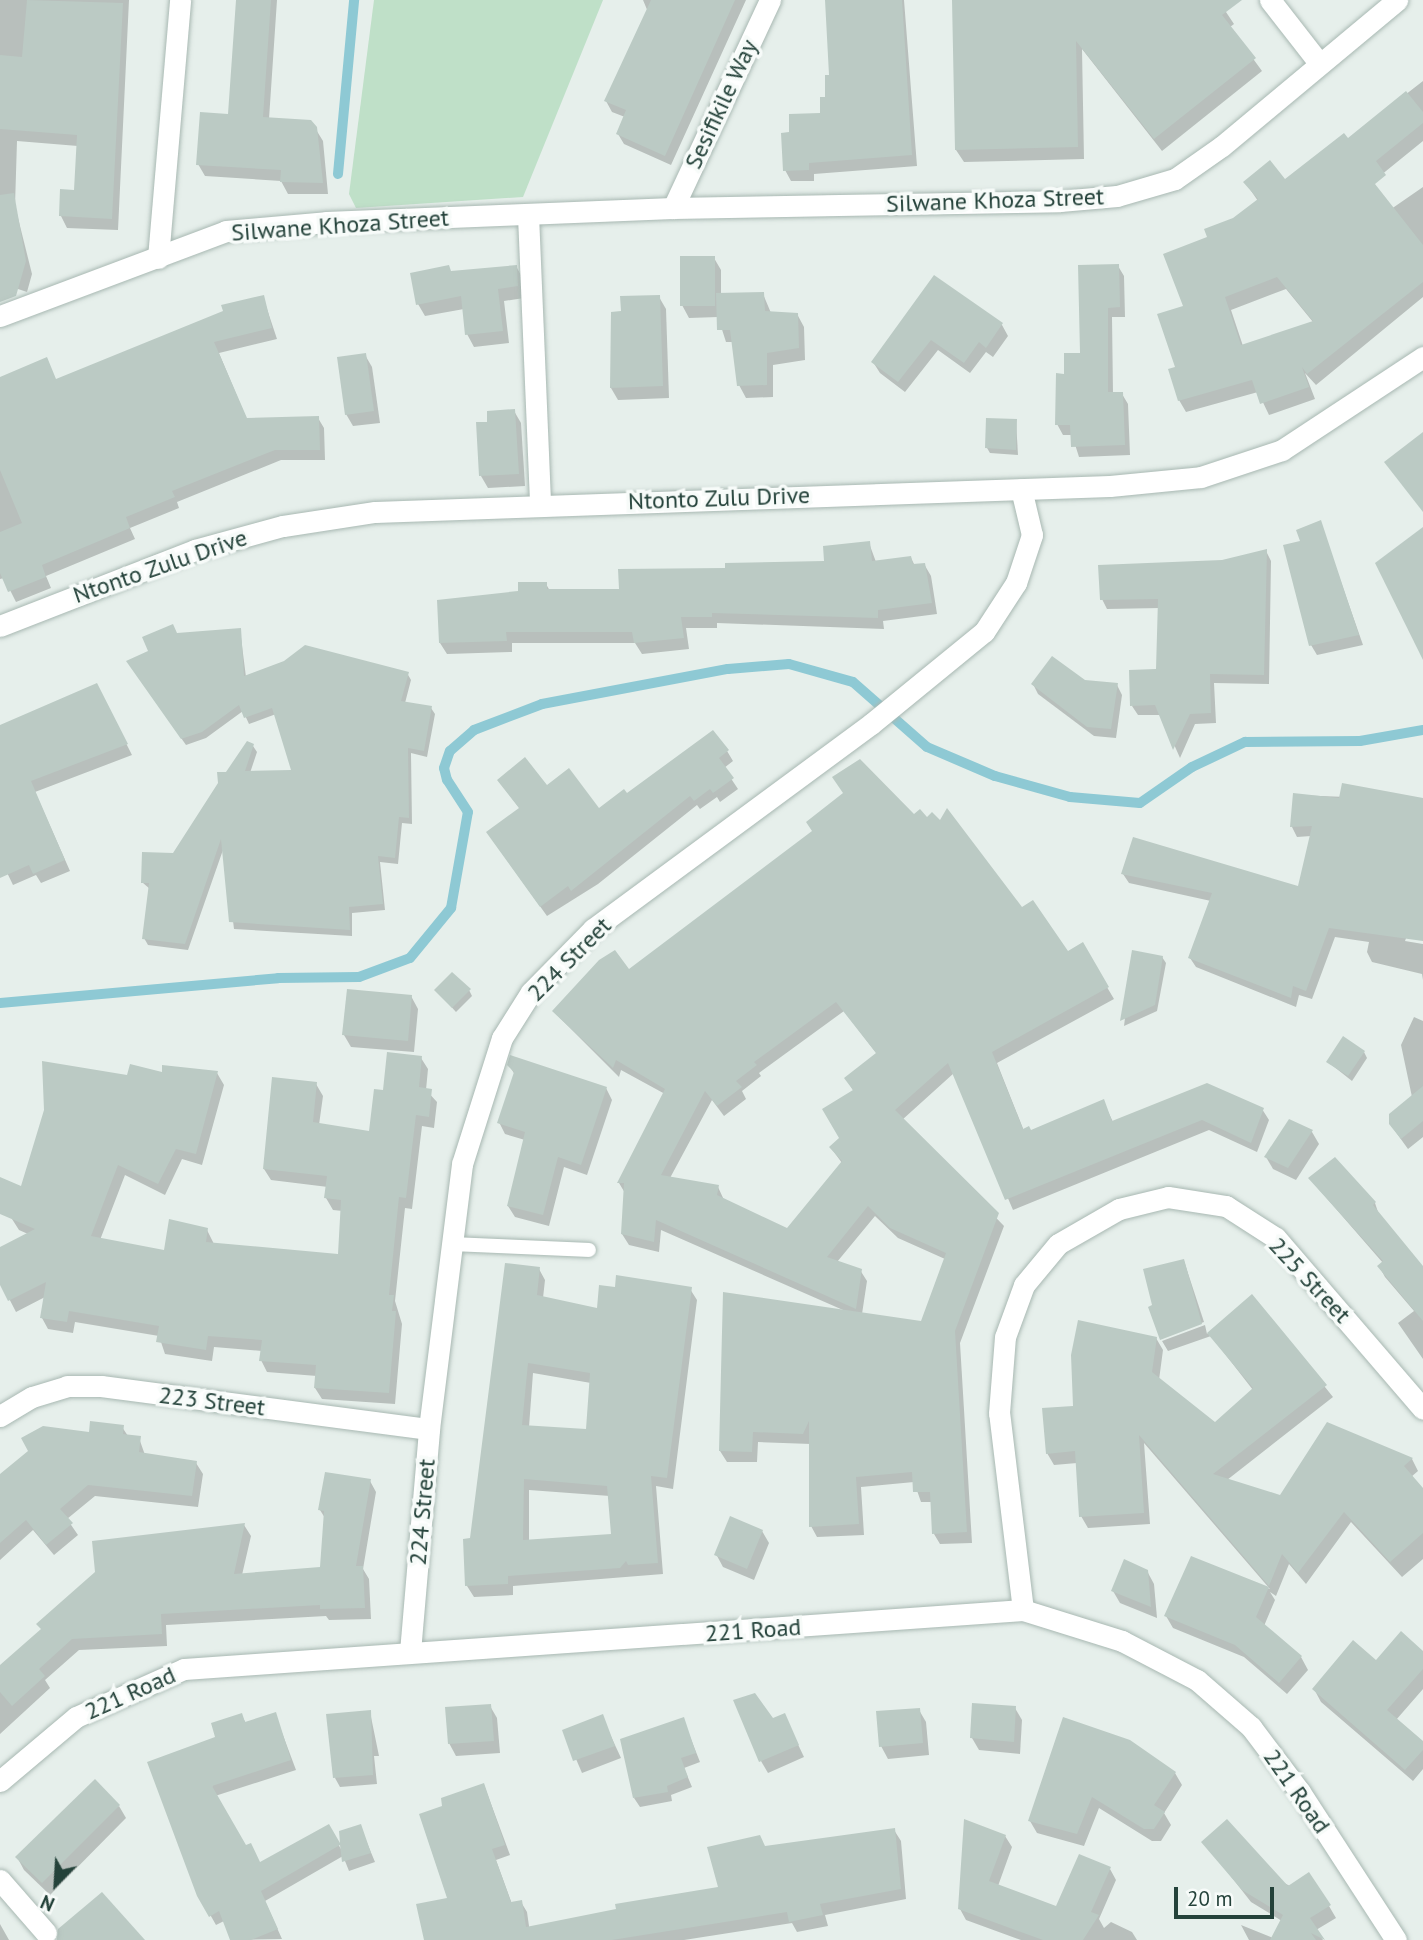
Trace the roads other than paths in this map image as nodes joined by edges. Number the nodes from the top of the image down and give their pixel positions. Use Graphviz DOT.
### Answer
graph roads {
  1 [pos="180,0"];
  2 [pos="770,0"];
  3 [pos="1270,0"];
  4 [pos="1397,0"];
  5 [pos="1319,63"];
  6 [pos="673,208"];
  7 [pos="528,215"];
  8 [pos="158,258"];
  9 [pos="0,316"];
  10 [pos="1423,357"];
  11 [pos="1021,489"];
  12 [pos="540,504"];
  13 [pos="0,626"];
  14 [pos="453,1244"];
  15 [pos="589,1251"];
  16 [pos="1423,1409"];
  17 [pos="0,1416"];
  18 [pos="429,1429"];
  19 [pos="1023,1610"];
  20 [pos="410,1652"];
  21 [pos="0,1781"];
  22 [pos="0,1880"];
  23 [pos="46,1933"];
  24 [pos="1396,1940"];
  1 -- 8 [label="street"];
  2 -- 6 [label="street, Sesifikile Way"];
  3 -- 5 [label="street"];
  4 -- 5 [label="street, Silwane Khoza Street"];
  5 -- 6 [label="street, Silwane Khoza Street"];
  6 -- 7 [label="street, Silwane Khoza Street"];
  7 -- 8 [label="street, Silwane Khoza Street"];
  7 -- 12 [label="street"];
  8 -- 9 [label="street, Silwane Khoza Street"];
  10 -- 11 [label="street, Ntonto Zulu Drive"];
  11 -- 12 [label="street, Ntonto Zulu Drive"];
  11 -- 14 [label="street, 224 Street"];
  12 -- 13 [label="street, Ntonto Zulu Drive"];
  14 -- 15 [label="lane"];
  14 -- 18 [label="street, 224 Street"];
  16 -- 19 [label="street, 225 Street"];
  17 -- 18 [label="street, 223 Street"];
  18 -- 20 [label="street, 224 Street"];
  19 -- 20 [label="street, 221 Road"];
  19 -- 24 [label="street, 221 Road"];
  20 -- 21 [label="street, 221 Road"];
  22 -- 23 [label="street"];
}
